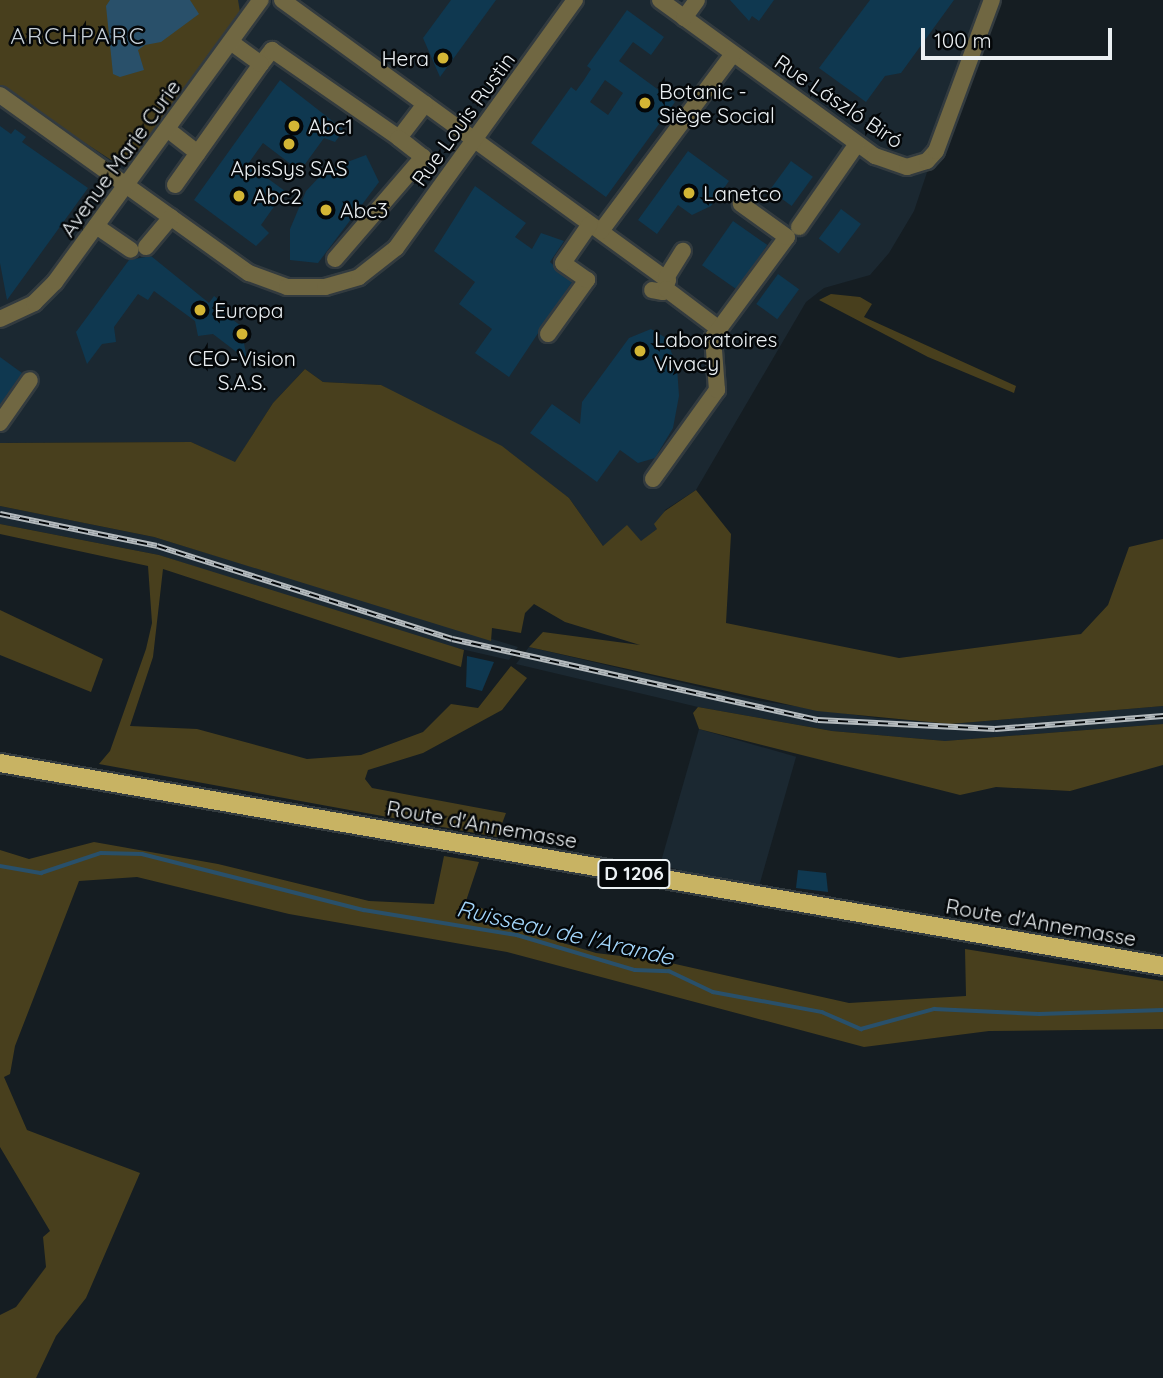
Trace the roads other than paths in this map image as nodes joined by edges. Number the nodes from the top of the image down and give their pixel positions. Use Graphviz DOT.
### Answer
graph roads {
  1 [pos="282,0"];
  2 [pos="575,0"];
  3 [pos="660,0"];
  4 [pos="697,0"];
  5 [pos="992,0"];
  6 [pos="259,2"];
  7 [pos="684,18"];
  8 [pos="231,42"];
  9 [pos="733,54"];
  10 [pos="261,64"];
  11 [pos="0,95"];
  12 [pos="425,104"];
  13 [pos="167,129"];
  14 [pos="399,138"];
  15 [pos="474,140"];
  16 [pos="857,144"];
  17 [pos="198,153"];
  18 [pos="127,183"];
  19 [pos="175,185"];
  20 [pos="741,204"];
  21 [pos="171,217"];
  22 [pos="96,226"];
  23 [pos="799,226"];
  24 [pos="595,228"];
  25 [pos="683,251"];
  26 [pos="335,259"];
  27 [pos="661,286"];
  28 [pos="0,319"];
  29 [pos="718,328"];
  30 [pos="548,334"];
  31 [pos="30,380"];
  32 [pos="0,423"];
  33 [pos="653,479"];
  34 [pos="0,763"];
  35 [pos="1163,966"];
  1 -- 12 [label="street"];
  2 -- 15 [label="street, Rue Louis Rustin"];
  3 -- 7 [label="street, Rue László Biró"];
  4 -- 7 [label="street"];
  5 -- 16 [label="street, Rue László Biró"];
  6 -- 8 [label="street, Avenue Marie Curie"];
  7 -- 9 [label="street, Rue László Biró"];
  8 -- 10 [label="street"];
  8 -- 13 [label="street, Avenue Marie Curie"];
  9 -- 16 [label="street, Rue László Biró"];
  9 -- 24 [label="street"];
  10 -- 14 [label="street"];
  10 -- 17 [label="street"];
  11 -- 18 [label="street, Rue Louis Rustin"];
  12 -- 14 [label="street"];
  12 -- 15 [label="street"];
  13 -- 17 [label="street"];
  13 -- 18 [label="street, Avenue Marie Curie"];
  14 -- 26 [label="street"];
  15 -- 21 [label="street, Rue Louis Rustin"];
  15 -- 24 [label="street"];
  16 -- 23 [label="street"];
  17 -- 19 [label="street"];
  18 -- 21 [label="street, Rue Louis Rustin"];
  18 -- 22 [label="street, Avenue Marie Curie"];
  20 -- 29 [label="street"];
  21 -- 22 [label="street"];
  22 -- 28 [label="street, Avenue Marie Curie"];
  24 -- 27 [label="street"];
  24 -- 30 [label="street"];
  25 -- 27 [label="street"];
  27 -- 29 [label="street"];
  29 -- 33 [label="street"];
  31 -- 32 [label="street"];
  34 -- 35 [label="main road, Route d'Annemasse / D 1206"];
}
